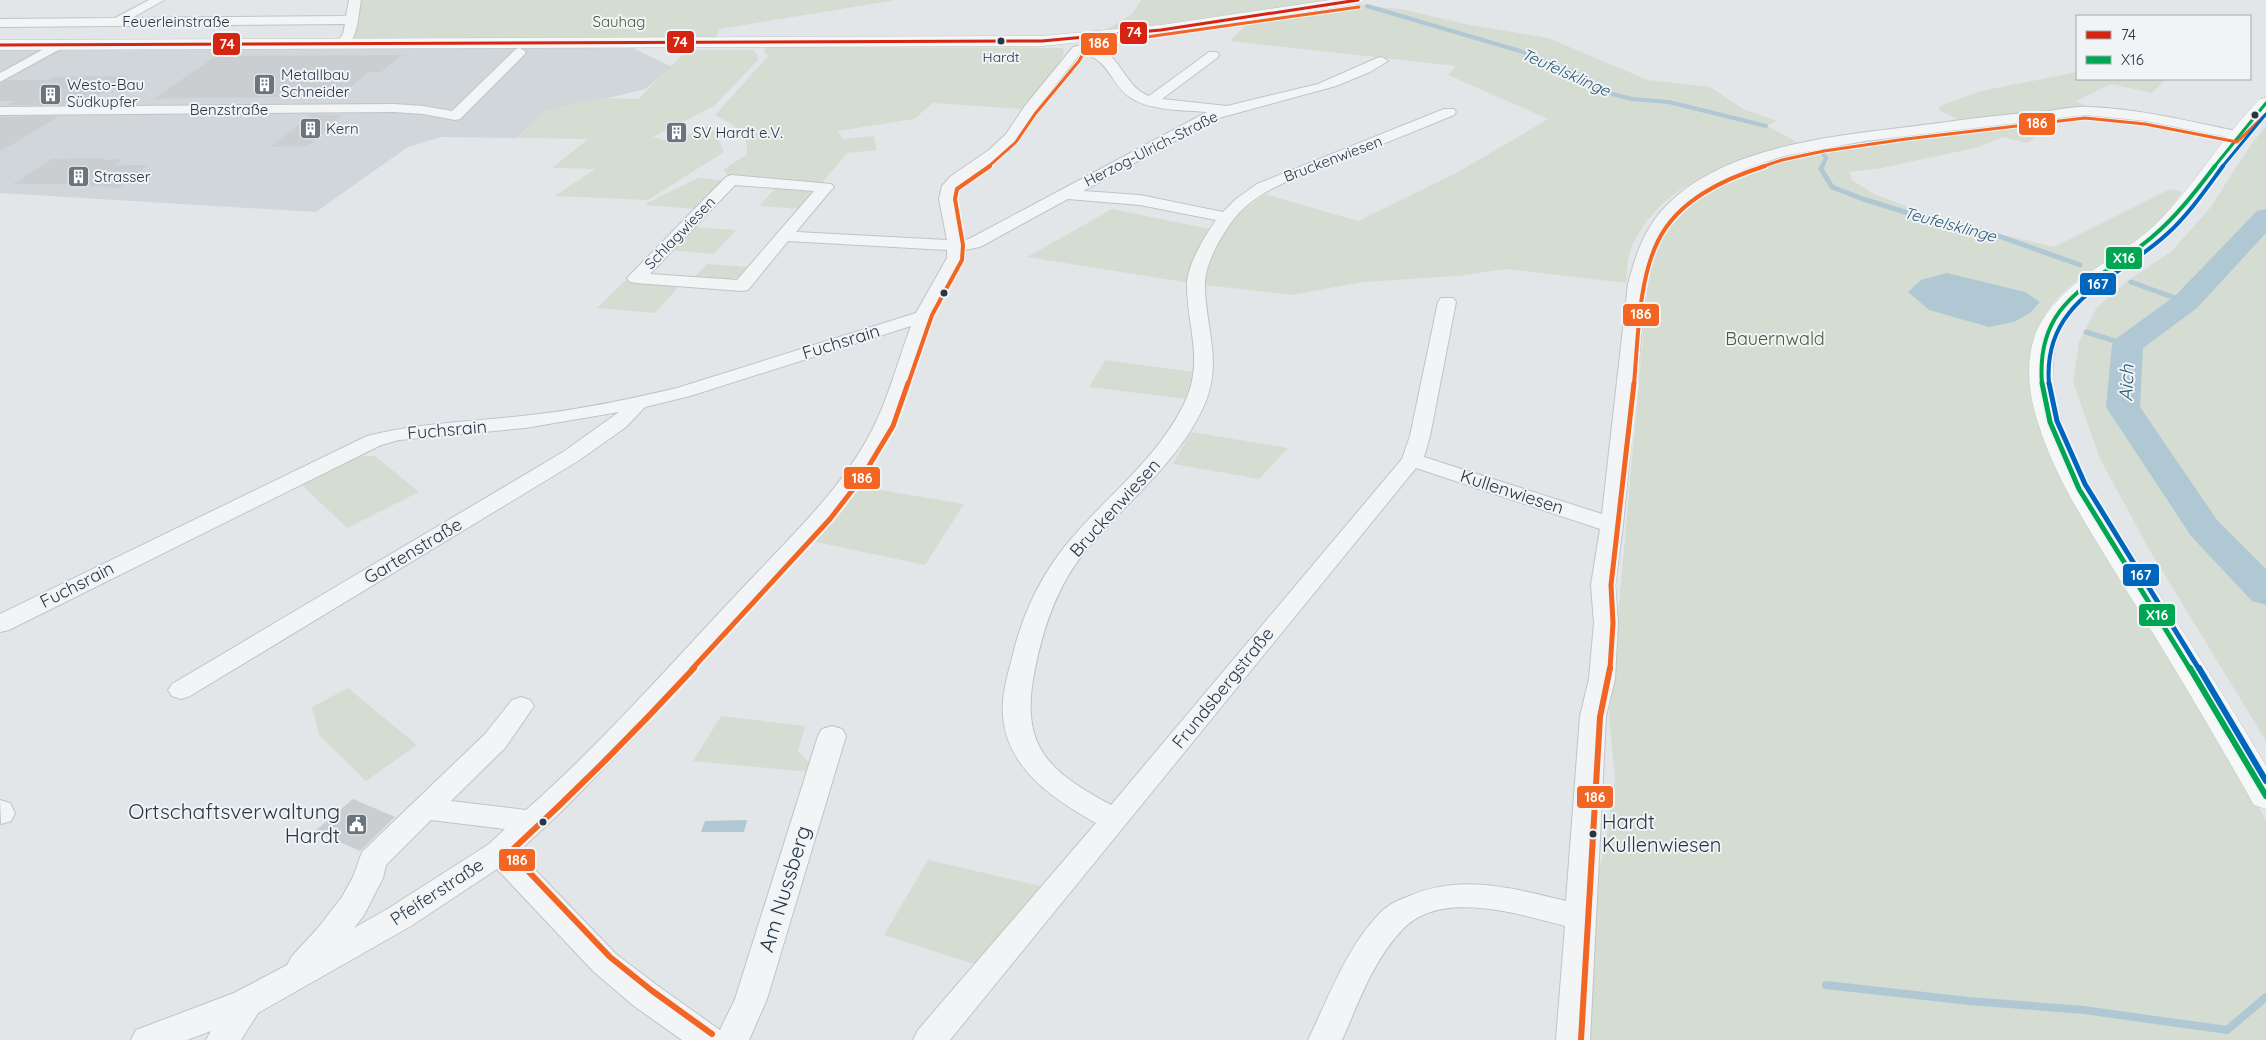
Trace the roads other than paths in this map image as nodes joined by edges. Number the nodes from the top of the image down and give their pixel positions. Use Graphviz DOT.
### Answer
graph roads {
  1 [pos="158,0"];
  2 [pos="356,0"];
  3 [pos="1358,0"];
  4 [pos="351,20"];
  5 [pos="117,22"];
  6 [pos="0,23"];
  7 [pos="342,43"];
  8 [pos="60,44"];
  9 [pos="0,45"];
  10 [pos="1075,45"];
  11 [pos="520,52"];
  12 [pos="1213,55"];
  13 [pos="1382,61"];
  14 [pos="0,78"];
  15 [pos="1151,101"];
  16 [pos="2266,103"];
  17 [pos="1226,110"];
  18 [pos="0,111"];
  19 [pos="1449,112"];
  20 [pos="2236,135"];
  21 [pos="1066,194"];
  22 [pos="1225,217"];
  23 [pos="784,236"];
  24 [pos="956,246"];
  25 [pos="1447,302"];
  26 [pos="924,316"];
  27 [pos="638,403"];
  28 [pos="1412,460"];
  29 [pos="1612,525"];
  30 [pos="0,624"];
  31 [pos="181,690"];
  32 [pos="521,706"];
  33 [pos="832,736"];
  34 [pos="2266,796"];
  35 [pos="425,809"];
  36 [pos="1115,820"];
  37 [pos="533,822"];
  38 [pos="499,852"];
  39 [pos="1580,917"];
  40 [pos="286,982"];
  41 [pos="246,1003"];
  42 [pos="148,1040"];
  43 [pos="223,1040"];
  44 [pos="708,1040"];
  45 [pos="732,1040"];
  46 [pos="930,1040"];
  47 [pos="1325,1040"];
  48 [pos="1573,1040"];
  1 -- 5 [label="street"];
  2 -- 4 [label="street"];
  3 -- 10 [label="main road"];
  4 -- 5 [label="street, Feuerleinstraße"];
  4 -- 7 [label="street"];
  5 -- 6 [label="street, Feuerleinstraße"];
  7 -- 8 [label="main road"];
  7 -- 10 [label="main road"];
  8 -- 9 [label="main road"];
  8 -- 14 [label="street"];
  10 -- 15 [label="street"];
  10 -- 24 [label="street, Pfeiferstraße"];
  11 -- 18 [label="street, Benzstraße"];
  12 -- 15 [label="street"];
  13 -- 17 [label="street, Herzog-Ulrich-Straße"];
  15 -- 17 [label="street"];
  16 -- 20 [label="main road"];
  17 -- 21 [label="street, Herzog-Ulrich-Straße"];
  19 -- 22 [label="street, Bruckenwiesen"];
  20 -- 29 [label="street"];
  20 -- 34 [label="main road"];
  21 -- 22 [label="street"];
  21 -- 24 [label="street, Herzog-Ulrich-Straße"];
  22 -- 36 [label="street, Bruckenwiesen"];
  23 -- 23 [label="street, Schlagwiesen"];
  23 -- 24 [label="street"];
  24 -- 26 [label="street, Pfeiferstraße"];
  25 -- 28 [label="street, Frundsbergstraße"];
  26 -- 27 [label="street, Fuchsrain"];
  26 -- 37 [label="street, Pfeiferstraße"];
  27 -- 30 [label="street, Fuchsrain"];
  27 -- 31 [label="street, Gartenstraße"];
  28 -- 29 [label="street, Kullenwiesen"];
  28 -- 36 [label="street, Frundsbergstraße"];
  29 -- 39 [label="street"];
  32 -- 35 [label="street"];
  33 -- 45 [label="street, Am Nussberg"];
  35 -- 37 [label="street"];
  35 -- 40 [label="street"];
  36 -- 46 [label="street, Frundsbergstraße"];
  37 -- 38 [label="street, Pfeiferstraße"];
  38 -- 40 [label="street, Pfeiferstraße"];
  38 -- 44 [label="street"];
  39 -- 47 [label="street"];
  39 -- 48 [label="street"];
  40 -- 41 [label="street, Pfeiferstraße"];
  41 -- 42 [label="street, Pfeiferstraße"];
  41 -- 43 [label="street"];
}
